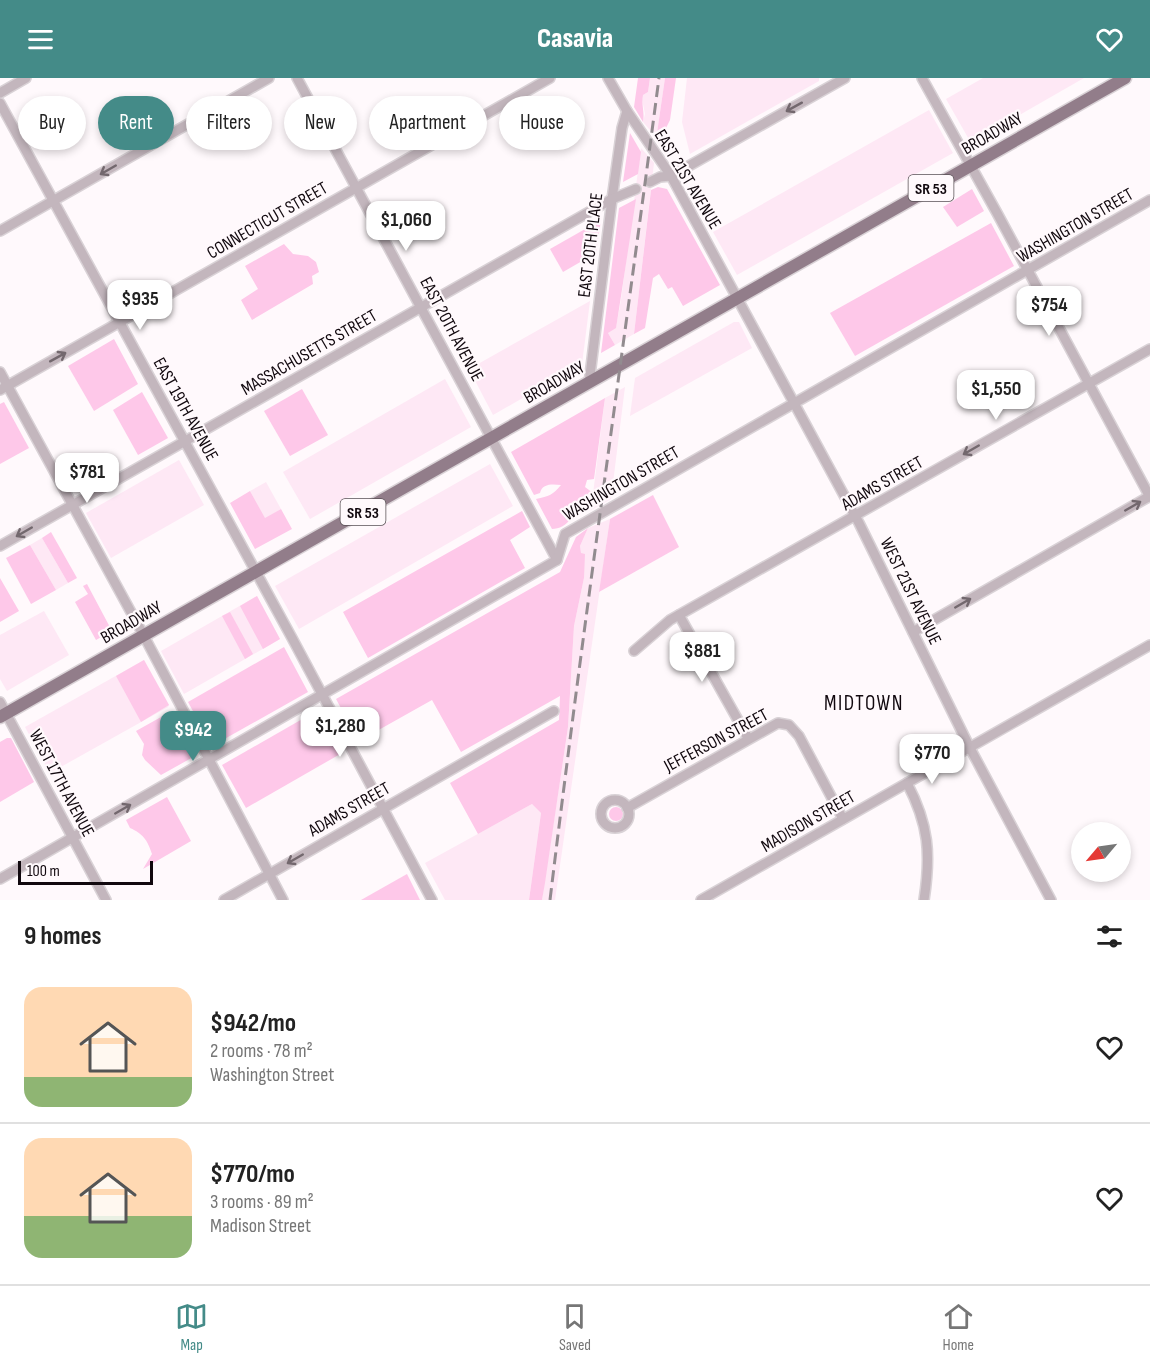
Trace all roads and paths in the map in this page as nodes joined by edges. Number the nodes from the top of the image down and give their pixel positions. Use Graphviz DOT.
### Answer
graph roads {
  1 [pos="26,78"];
  2 [pos="268,78"];
  3 [pos="297,78"];
  4 [pos="550,78"];
  5 [pos="608,78"];
  6 [pos="845,78"];
  7 [pos="922,78"];
  8 [pos="1125,78"];
  9 [pos="830,82"];
  10 [pos="0,93"];
  11 [pos="0,103"];
  12 [pos="627,111"];
  13 [pos="971,165"];
  14 [pos="671,176"];
  15 [pos="651,182"];
  16 [pos="357,187"];
  17 [pos="636,189"];
  18 [pos="612,199"];
  19 [pos="1150,200"];
  20 [pos="54,201"];
  21 [pos="0,231"];
  22 [pos="1029,270"];
  23 [pos="738,298"];
  24 [pos="421,308"];
  25 [pos="120,322"];
  26 [pos="1150,349"];
  27 [pos="0,372"];
  28 [pos="589,383"];
  29 [pos="1090,383"];
  30 [pos="4,388"];
  31 [pos="794,403"];
  32 [pos="491,438"];
  33 [pos="185,442"];
  34 [pos="1150,497"];
  35 [pos="73,505"];
  36 [pos="856,516"];
  37 [pos="0,546"];
  38 [pos="558,560"];
  39 [pos="256,572"];
  40 [pos="679,615"];
  41 [pos="912,632"];
  42 [pos="144,636"];
  43 [pos="1150,645"];
  44 [pos="634,651"];
  45 [pos="322,695"];
  46 [pos="0,702"];
  47 [pos="554,711"];
  48 [pos="3,716"];
  49 [pos="748,738"];
  50 [pos="970,748"];
  51 [pos="208,760"];
  52 [pos="907,783"];
  53 [pos="627,808"];
  54 [pos="382,809"];
  55 [pos="843,819"];
  56 [pos="72,838"];
  57 [pos="269,874"];
  58 [pos="0,879"];
  59 [pos="106,900"];
  60 [pos="224,900"];
  61 [pos="283,900"];
  62 [pos="432,900"];
  63 [pos="701,900"];
  64 [pos="924,900"];
  65 [pos="1052,900"];
  1 -- 10 [label="street"];
  2 -- 20 [label="street, one-way"];
  3 -- 16 [label="street, EAST 20TH AVENUE"];
  4 -- 16 [label="street, CONNECTICUT STREET"];
  5 -- 12 [label="street, EAST 21ST AVENUE"];
  6 -- 9 [label="street"];
  7 -- 13 [label="street"];
  8 -- 13 [label="main road, BROADWAY / SR 53"];
  9 -- 14 [label="street, one-way"];
  11 -- 20 [label="street, EAST 19TH AVENUE"];
  12 -- 14 [label="street, EAST 21ST AVENUE"];
  12 -- 18 [label="street, EAST 20TH PLACE"];
  13 -- 22 [label="street"];
  13 -- 23 [label="main road, BROADWAY / SR 53"];
  14 -- 15 [label="street"];
  14 -- 23 [label="street, EAST 21ST AVENUE"];
  16 -- 24 [label="street, EAST 20TH AVENUE"];
  16 -- 25 [label="street, CONNECTICUT STREET"];
  17 -- 18 [label="street, MASSACHUSETTS STREET"];
  18 -- 24 [label="street, MASSACHUSETTS STREET"];
  18 -- 28 [label="street, EAST 20TH PLACE"];
  19 -- 22 [label="street, WASHINGTON STREET"];
  20 -- 21 [label="street"];
  20 -- 25 [label="street, EAST 19TH AVENUE"];
  22 -- 29 [label="street"];
  22 -- 31 [label="street, WASHINGTON STREET"];
  23 -- 28 [label="main road, BROADWAY / SR 53"];
  23 -- 31 [label="street, WEST 21ST AVENUE"];
  24 -- 32 [label="street, EAST 20TH AVENUE"];
  24 -- 33 [label="street, MASSACHUSETTS STREET"];
  30 -- 25 [label="street, CONNECTICUT STREET, one-way"];
  25 -- 33 [label="street, EAST 19TH AVENUE"];
  26 -- 29 [label="street, ADAMS STREET"];
  27 -- 30 [label="street"];
  28 -- 32 [label="main road, BROADWAY / SR 53"];
  29 -- 34 [label="street"];
  29 -- 36 [label="street, ADAMS STREET, one-way"];
  30 -- 35 [label="street"];
  31 -- 36 [label="street, WEST 21ST AVENUE"];
  31 -- 38 [label="street, WASHINGTON STREET"];
  32 -- 38 [label="street, EAST 20TH AVENUE"];
  32 -- 39 [label="main road, BROADWAY / SR 53"];
  33 -- 35 [label="street, MASSACHUSETTS STREET"];
  33 -- 39 [label="street, EAST 19TH AVENUE"];
  41 -- 34 [label="street, one-way"];
  35 -- 37 [label="street, MASSACHUSETTS STREET, one-way"];
  35 -- 42 [label="street"];
  36 -- 40 [label="street, ADAMS STREET"];
  36 -- 41 [label="street, WEST 21ST AVENUE"];
  38 -- 45 [label="street"];
  39 -- 42 [label="main road, BROADWAY / SR 53"];
  39 -- 45 [label="street, EAST 19TH AVENUE"];
  40 -- 44 [label="street, ADAMS STREET"];
  40 -- 49 [label="street"];
  41 -- 50 [label="street, WEST 21ST AVENUE"];
  42 -- 48 [label="main road, BROADWAY / SR 53"];
  42 -- 51 [label="street"];
  43 -- 50 [label="street, MADISON STREET"];
  45 -- 51 [label="street"];
  45 -- 54 [label="street, EAST 19TH AVENUE"];
  46 -- 48 [label="street, WEST 17TH AVENUE"];
  47 -- 54 [label="street, ADAMS STREET"];
  48 -- 56 [label="street, WEST 17TH AVENUE"];
  49 -- 53 [label="street, JEFFERSON STREET"];
  49 -- 55 [label="street, JEFFERSON STREET"];
  50 -- 52 [label="street, MADISON STREET"];
  50 -- 65 [label="street, WEST 21ST AVENUE"];
  56 -- 51 [label="street, one-way"];
  51 -- 57 [label="street"];
  52 -- 55 [label="street, MADISON STREET"];
  52 -- 64 [label="street"];
  54 -- 57 [label="street, ADAMS STREET, one-way"];
  54 -- 62 [label="street, EAST 19TH AVENUE"];
  55 -- 63 [label="street, MADISON STREET"];
  56 -- 58 [label="street"];
  56 -- 59 [label="street, WEST 17TH AVENUE"];
  57 -- 60 [label="street, ADAMS STREET"];
  57 -- 61 [label="street"];
}
